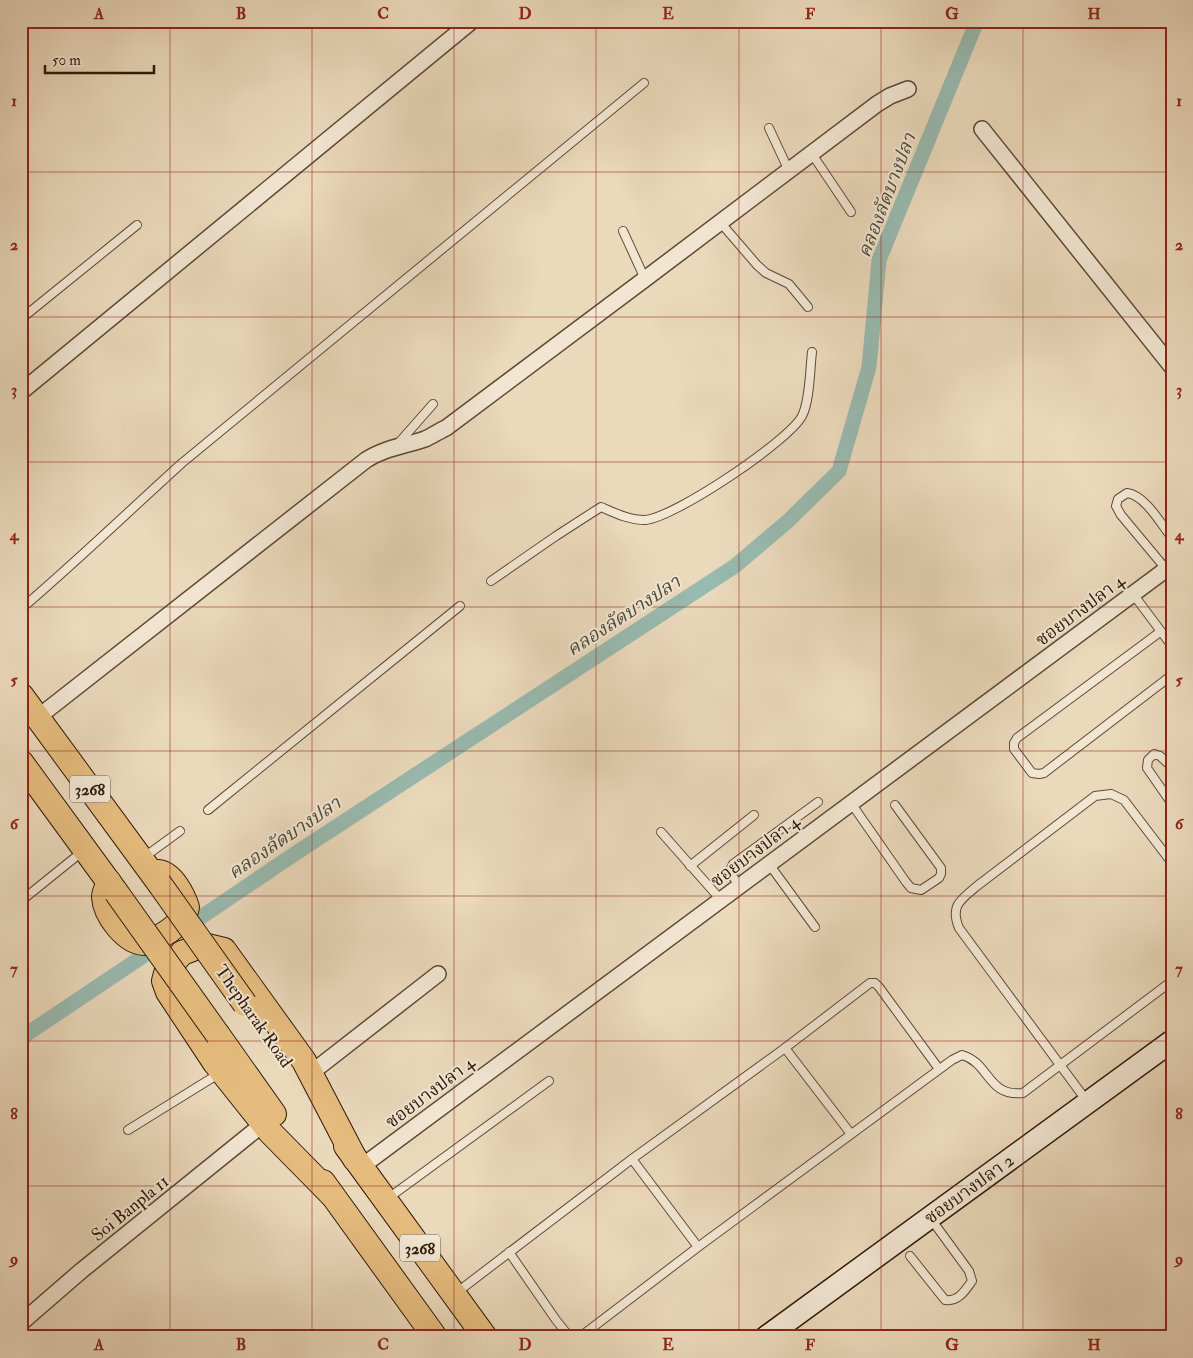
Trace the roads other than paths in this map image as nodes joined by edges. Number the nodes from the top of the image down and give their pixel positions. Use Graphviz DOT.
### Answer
graph roads {
  1 [pos="472,21"];
  2 [pos="644,83"];
  3 [pos="908,90"];
  4 [pos="769,128"];
  5 [pos="982,129"];
  6 [pos="812,154"];
  7 [pos="789,170"];
  8 [pos="851,212"];
  9 [pos="720,222"];
  10 [pos="137,225"];
  11 [pos="623,231"];
  12 [pos="645,279"];
  13 [pos="808,306"];
  14 [pos="21,319"];
  15 [pos="812,352"];
  16 [pos="1172,366"];
  17 [pos="21,392"];
  18 [pos="433,404"];
  19 [pos="395,448"];
  20 [pos="1172,538"];
  21 [pos="1169,567"];
  22 [pos="491,581"];
  23 [pos="1133,594"];
  24 [pos="460,606"];
  25 [pos="21,609"];
  26 [pos="1160,632"];
  27 [pos="1172,646"];
  28 [pos="1172,675"];
  29 [pos="21,695"];
  30 [pos="37,718"];
  31 [pos="1172,767"];
  32 [pos="23,770"];
  33 [pos="818,802"];
  34 [pos="851,803"];
  35 [pos="1172,804"];
  36 [pos="895,805"];
  37 [pos="208,810"];
  38 [pos="754,815"];
  39 [pos="180,831"];
  40 [pos="661,832"];
  41 [pos="85,850"];
  42 [pos="1172,863"];
  43 [pos="769,864"];
  44 [pos="690,866"];
  45 [pos="150,871"];
  46 [pos="740,886"];
  47 [pos="112,887"];
  48 [pos="721,900"];
  49 [pos="21,901"];
  50 [pos="815,926"];
  51 [pos="438,974"];
  52 [pos="1172,981"];
  53 [pos="1172,1041"];
  54 [pos="785,1048"];
  55 [pos="1060,1064"];
  56 [pos="939,1069"];
  57 [pos="222,1072"];
  58 [pos="311,1074"];
  59 [pos="549,1081"];
  60 [pos="1088,1102"];
  61 [pos="263,1124"];
  62 [pos="128,1130"];
  63 [pos="851,1134"];
  64 [pos="632,1159"];
  65 [pos="358,1163"];
  66 [pos="332,1195"];
  67 [pos="385,1200"];
  68 [pos="929,1218"];
  69 [pos="698,1247"];
  70 [pos="509,1252"];
  71 [pos="910,1256"];
  72 [pos="454,1294"];
  73 [pos="21,1322"];
  74 [pos="434,1337"];
  75 [pos="485,1337"];
  76 [pos="575,1337"];
  77 [pos="580,1337"];
  78 [pos="766,1337"];
  1 -- 17 [label="street"];
  2 -- 25 [label="lane"];
  3 -- 6 [label="street"];
  4 -- 7 [label="lane"];
  5 -- 16 [label="street"];
  6 -- 7 [label="street"];
  6 -- 8 [label="lane"];
  7 -- 9 [label="street"];
  9 -- 12 [label="street"];
  9 -- 13 [label="lane"];
  10 -- 14 [label="lane"];
  11 -- 12 [label="lane"];
  12 -- 19 [label="street"];
  15 -- 22 [label="lane"];
  18 -- 19 [label="lane"];
  19 -- 30 [label="street"];
  20 -- 21 [label="lane"];
  21 -- 23 [label="street, ซอยบางปลา 4"];
  23 -- 26 [label="lane"];
  23 -- 34 [label="street, ซอยบางปลา 4"];
  24 -- 37 [label="lane"];
  26 -- 27 [label="lane"];
  26 -- 28 [label="lane"];
  29 -- 30 [label="main road, Thepharak Road / 3268"];
  30 -- 45 [label="main road, Thepharak Road / 3268"];
  31 -- 35 [label="lane"];
  32 -- 41 [label="main road, 3268"];
  33 -- 46 [label="lane"];
  34 -- 36 [label="lane"];
  34 -- 43 [label="street, ซอยบางปลา 4"];
  38 -- 44 [label="lane"];
  39 -- 45 [label="lane"];
  40 -- 44 [label="lane"];
  41 -- 47 [label="main road, 3268"];
  41 -- 49 [label="lane"];
  42 -- 55 [label="lane"];
  43 -- 46 [label="street, ซอยบางปลา 4"];
  43 -- 50 [label="lane"];
  44 -- 48 [label="lane"];
  45 -- 47 [label="main road"];
  45 -- 65 [label="main road, Thepharak Road / 3268, bridge"];
  46 -- 48 [label="street, ซอยบางปลา 4"];
  47 -- 66 [label="main road, 3268, bridge"];
  48 -- 65 [label="street, ซอยบางปลา 4"];
  51 -- 58 [label="street"];
  52 -- 55 [label="lane"];
  53 -- 60 [label="street, ซอยบางปลา 2"];
  54 -- 56 [label="lane"];
  54 -- 63 [label="lane"];
  54 -- 64 [label="lane"];
  55 -- 56 [label="lane"];
  55 -- 60 [label="lane"];
  56 -- 63 [label="lane"];
  57 -- 58 [label="main road"];
  57 -- 61 [label="main road"];
  57 -- 62 [label="lane"];
  58 -- 65 [label="main road"];
  59 -- 67 [label="lane"];
  60 -- 68 [label="street, ซอยบางปลา 2"];
  61 -- 66 [label="main road"];
  61 -- 73 [label="street, Soi Banpla 11"];
  63 -- 69 [label="lane"];
  64 -- 69 [label="lane"];
  64 -- 70 [label="lane"];
  65 -- 67 [label="main road, Thepharak Road / 3268"];
  66 -- 74 [label="main road, 3268"];
  67 -- 72 [label="main road, Thepharak Road / 3268"];
  68 -- 71 [label="lane"];
  68 -- 78 [label="street, ซอยบางปลา 2"];
  69 -- 77 [label="lane"];
  70 -- 72 [label="lane"];
  70 -- 76 [label="lane"];
  72 -- 75 [label="main road, Thepharak Road / 3268"];
}
